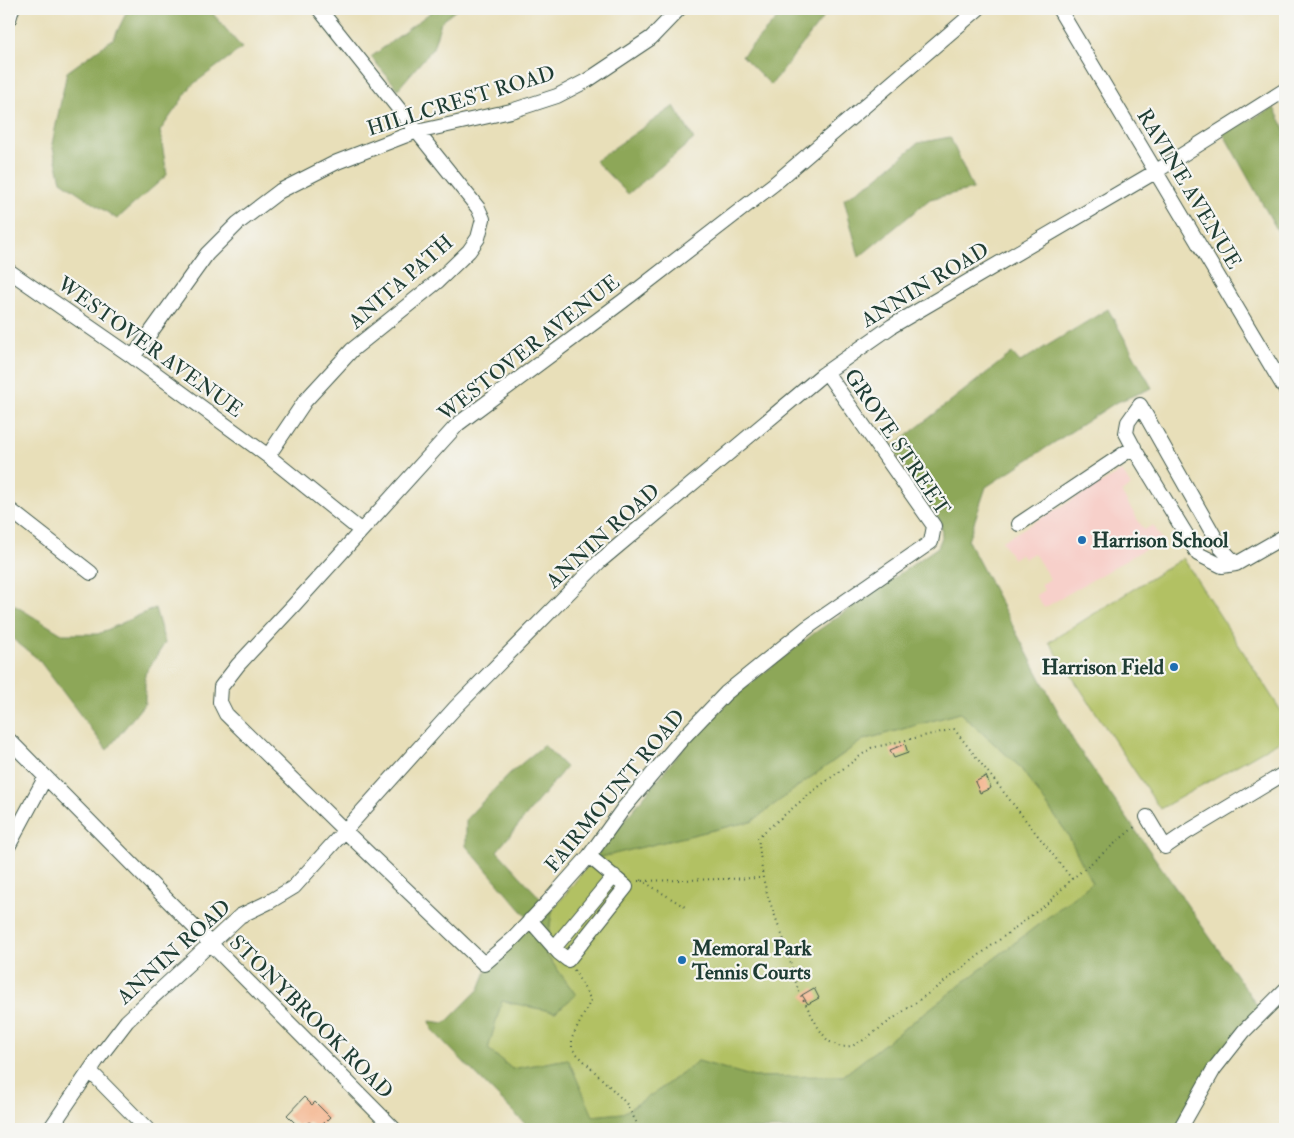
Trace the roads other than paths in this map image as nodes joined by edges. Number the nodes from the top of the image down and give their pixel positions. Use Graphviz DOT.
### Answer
graph roads {
  1 [pos="12,9"];
  2 [pos="319,9"];
  3 [pos="679,9"];
  4 [pos="978,9"];
  5 [pos="1058,9"];
  6 [pos="9,19"];
  7 [pos="1285,90"];
  8 [pos="418,132"];
  9 [pos="1155,172"];
  10 [pos="9,271"];
  11 [pos="133,357"];
  12 [pos="826,372"];
  13 [pos="1285,389"];
  14 [pos="1134,447"];
  15 [pos="268,456"];
  16 [pos="9,509"];
  17 [pos="1019,524"];
  18 [pos="360,530"];
  19 [pos="933,534"];
  20 [pos="1285,536"];
  21 [pos="1236,564"];
  22 [pos="91,573"];
  23 [pos="9,740"];
  24 [pos="1285,773"];
  25 [pos="45,778"];
  26 [pos="1147,817"];
  27 [pos="345,831"];
  28 [pos="9,845"];
  29 [pos="589,856"];
  30 [pos="614,876"];
  31 [pos="530,920"];
  32 [pos="210,943"];
  33 [pos="554,948"];
  34 [pos="1285,990"];
  35 [pos="90,1071"];
  36 [pos="50,1129"];
  37 [pos="147,1129"];
  38 [pos="394,1129"];
  39 [pos="1180,1129"];
  1 -- 6 [label="street"];
  2 -- 8 [label="street, ANITA PATH"];
  3 -- 8 [label="street, HILLCREST ROAD"];
  4 -- 18 [label="street, WESTOVER AVENUE"];
  5 -- 9 [label="street, RAVINE AVENUE"];
  7 -- 9 [label="street, ANNIN ROAD"];
  8 -- 11 [label="street, HILLCREST ROAD"];
  8 -- 15 [label="street, ANITA PATH"];
  9 -- 12 [label="street, ANNIN ROAD"];
  9 -- 13 [label="street, RAVINE AVENUE"];
  10 -- 11 [label="street, WESTOVER AVENUE"];
  11 -- 15 [label="street, WESTOVER AVENUE"];
  12 -- 19 [label="street, GROVE STREET"];
  12 -- 27 [label="street, ANNIN ROAD"];
  14 -- 17 [label="street"];
  14 -- 21 [label="street"];
  14 -- 21 [label="street"];
  15 -- 18 [label="street, WESTOVER AVENUE"];
  16 -- 22 [label="street"];
  18 -- 27 [label="street"];
  19 -- 29 [label="street, FAIRMOUNT ROAD"];
  20 -- 21 [label="street"];
  23 -- 25 [label="street, STONYBROOK ROAD"];
  24 -- 26 [label="street"];
  25 -- 28 [label="street"];
  25 -- 32 [label="street, STONYBROOK ROAD"];
  27 -- 31 [label="street, FAIRMOUNT ROAD"];
  27 -- 32 [label="street, ANNIN ROAD"];
  29 -- 30 [label="street"];
  29 -- 31 [label="street, FAIRMOUNT ROAD"];
  30 -- 33 [label="street"];
  30 -- 33 [label="street"];
  31 -- 33 [label="street"];
  32 -- 35 [label="street, ANNIN ROAD"];
  32 -- 38 [label="street, STONYBROOK ROAD"];
  34 -- 39 [label="street"];
  35 -- 36 [label="street, ANNIN ROAD"];
  35 -- 37 [label="street"];
}
